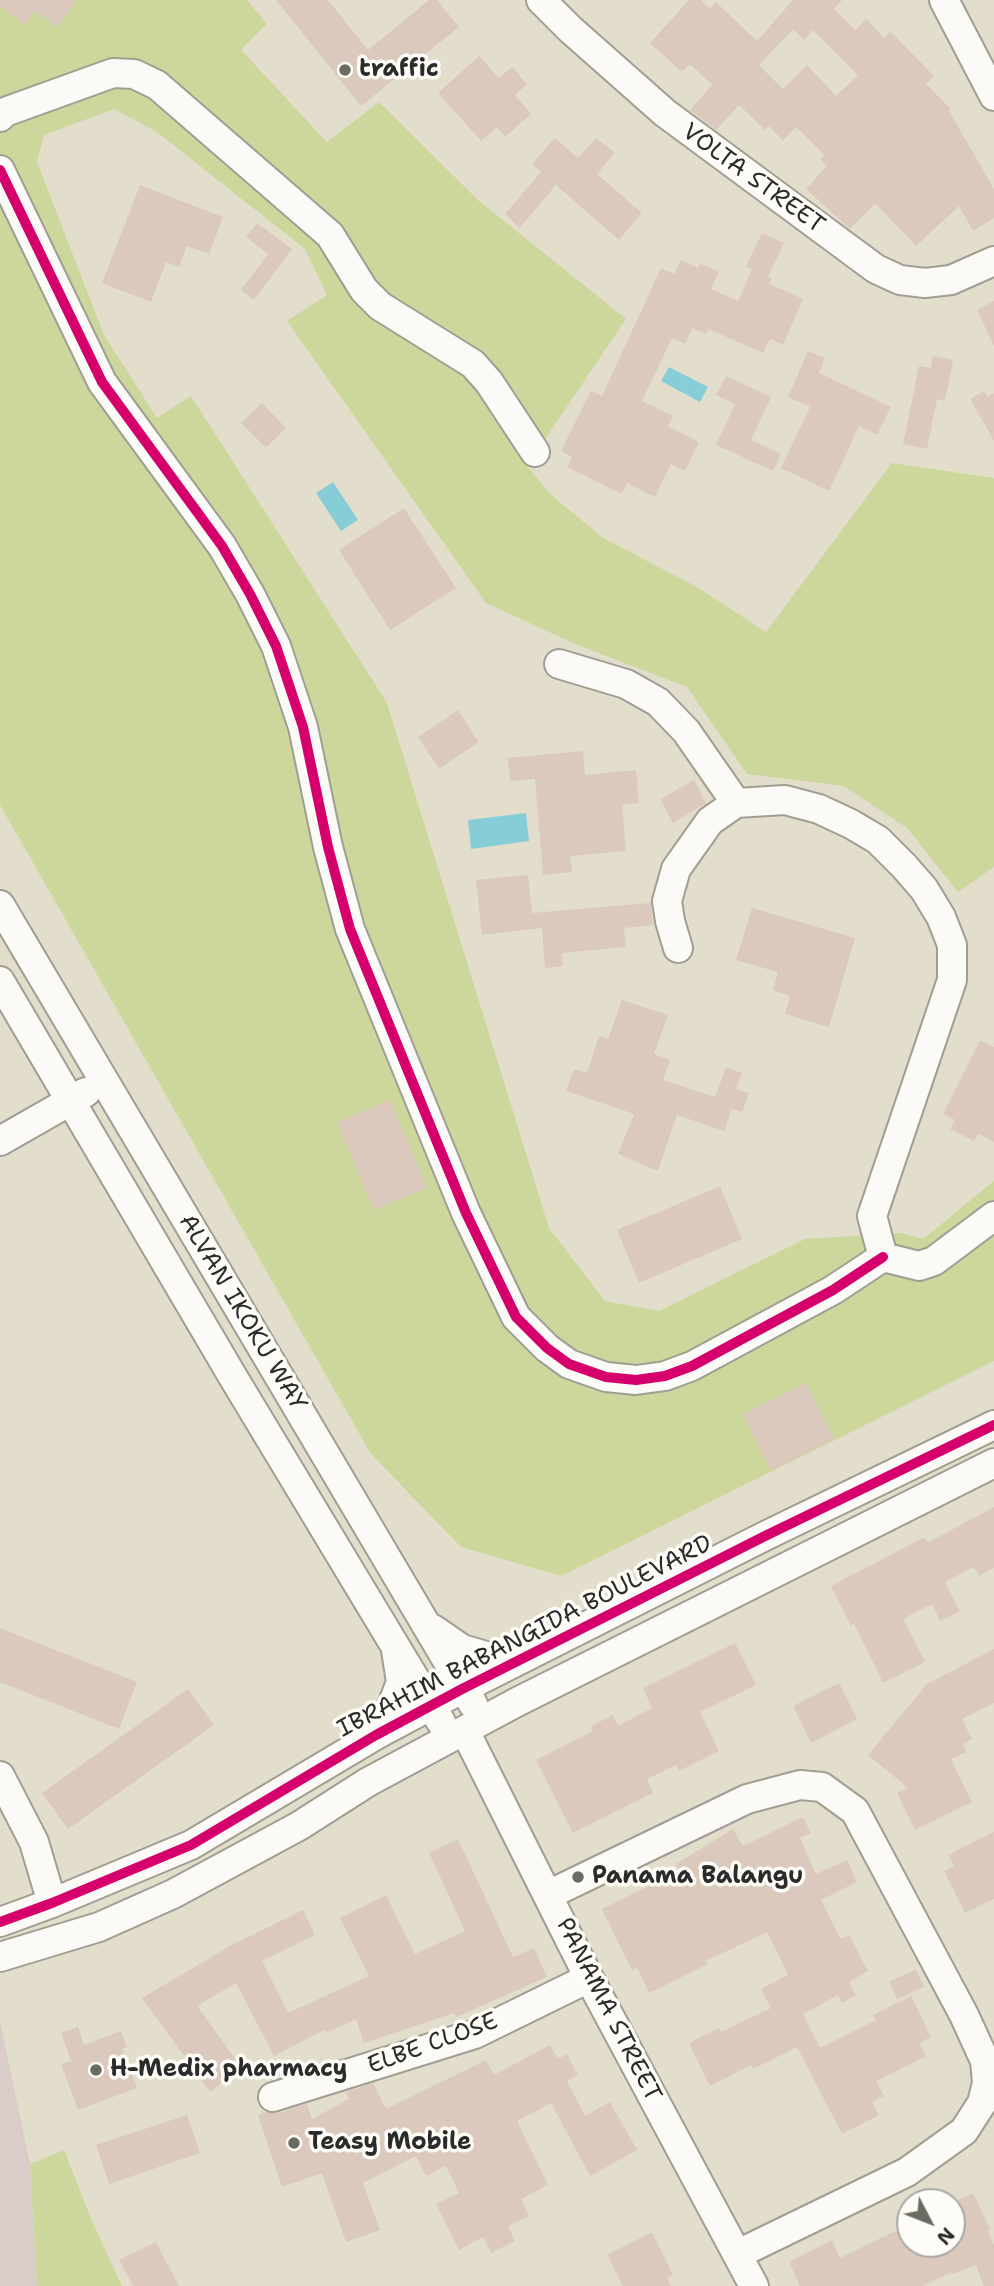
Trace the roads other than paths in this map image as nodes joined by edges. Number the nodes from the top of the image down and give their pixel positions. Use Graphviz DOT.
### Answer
graph roads {
  1 [pos="541,0"];
  2 [pos="944,0"];
  3 [pos="994,96"];
  4 [pos="0,117"];
  5 [pos="0,170"];
  6 [pos="994,261"];
  7 [pos="535,452"];
  8 [pos="559,664"];
  9 [pos="736,803"];
  10 [pos="0,905"];
  11 [pos="678,948"];
  12 [pos="0,981"];
  13 [pos="105,1081"];
  14 [pos="70,1101"];
  15 [pos="0,1141"];
  16 [pos="994,1216"];
  17 [pos="883,1257"];
  18 [pos="994,1425"];
  19 [pos="994,1463"];
  20 [pos="425,1623"];
  21 [pos="395,1644"];
  22 [pos="525,1658"];
  23 [pos="464,1688"];
  24 [pos="432,1706"];
  25 [pos="466,1730"];
  26 [pos="376,1735"];
  27 [pos="0,1776"];
  28 [pos="548,1895"];
  29 [pos="52,1903"];
  30 [pos="0,1922"];
  31 [pos="0,1956"];
  32 [pos="589,1978"];
  33 [pos="273,2097"];
  34 [pos="738,2254"];
  35 [pos="754,2286"];
  1 -- 6 [label="street, VOLTA STREET"];
  2 -- 3 [label="street"];
  4 -- 7 [label="street"];
  5 -- 17 [label="street"];
  8 -- 9 [label="street"];
  9 -- 11 [label="street"];
  9 -- 17 [label="street"];
  10 -- 13 [label="street, ALVAN IKOKU WAY"];
  12 -- 14 [label="street, ALVAN IKOKU WAY"];
  13 -- 14 [label="street"];
  13 -- 20 [label="street, ALVAN IKOKU WAY"];
  14 -- 15 [label="street"];
  14 -- 21 [label="street, ALVAN IKOKU WAY"];
  16 -- 17 [label="street"];
  18 -- 22 [label="street, IBRAHIM BABANGIDA BOULEVARD"];
  19 -- 25 [label="street"];
  20 -- 22 [label="street"];
  20 -- 23 [label="street, ALVAN IKOKU WAY"];
  21 -- 24 [label="street, ALVAN IKOKU WAY"];
  21 -- 26 [label="street"];
  22 -- 23 [label="street, IBRAHIM BABANGIDA BOULEVARD"];
  23 -- 24 [label="street, IBRAHIM BABANGIDA BOULEVARD"];
  23 -- 25 [label="street, ALVAN IKOKU WAY"];
  24 -- 25 [label="street, ALVAN IKOKU WAY"];
  24 -- 26 [label="street, IBRAHIM BABANGIDA BOULEVARD"];
  25 -- 28 [label="street, PANAMA STREET"];
  25 -- 31 [label="street"];
  26 -- 29 [label="street, IBRAHIM BABANGIDA BOULEVARD"];
  27 -- 29 [label="street"];
  28 -- 32 [label="street, PANAMA STREET"];
  28 -- 34 [label="street"];
  29 -- 30 [label="street, IBRAHIM BABANGIDA BOULEVARD"];
  32 -- 33 [label="street, ELBE CLOSE"];
  32 -- 34 [label="street, PANAMA STREET"];
  34 -- 35 [label="street, PANAMA STREET"];
}
